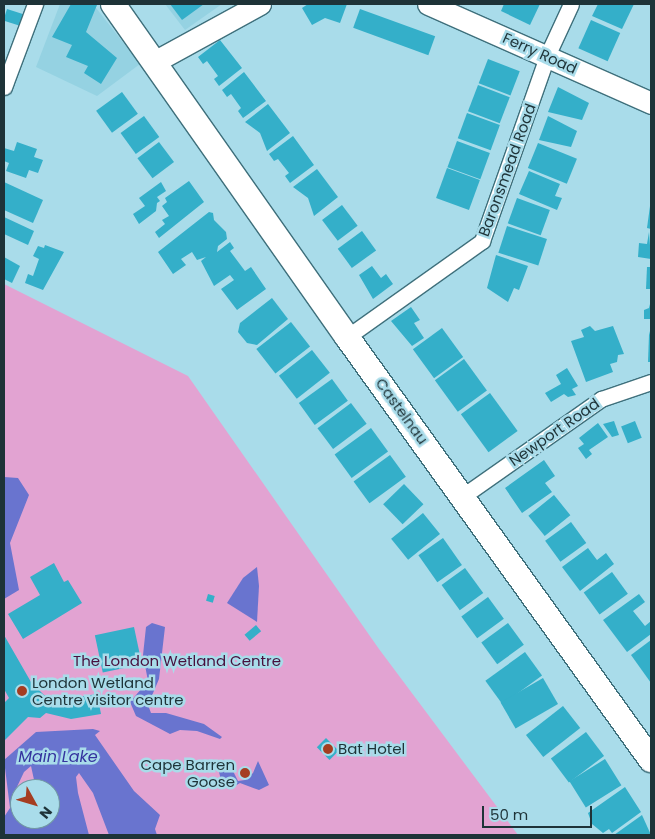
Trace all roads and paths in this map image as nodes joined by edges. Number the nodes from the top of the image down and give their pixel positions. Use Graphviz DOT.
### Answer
graph roads {
  1 [pos="35,4"];
  2 [pos="113,4"];
  3 [pos="260,4"];
  4 [pos="428,4"];
  5 [pos="571,4"];
  6 [pos="547,56"];
  7 [pos="154,62"];
  8 [pos="4,87"];
  9 [pos="651,103"];
  10 [pos="347,336"];
  11 [pos="651,382"];
  12 [pos="463,496"];
  13 [pos="651,760"];
  1 -- 8 [label="street"];
  2 -- 7 [label="main road, Castelnau"];
  3 -- 7 [label="street"];
  4 -- 6 [label="street, Ferry Road"];
  5 -- 6 [label="street, Baronsmead Road"];
  6 -- 9 [label="street, Ferry Road"];
  6 -- 10 [label="street, Baronsmead Road"];
  7 -- 10 [label="main road, Castelnau"];
  10 -- 12 [label="main road, Castelnau"];
  11 -- 12 [label="street, Newport Road"];
  12 -- 13 [label="main road, Castelnau"];
}
